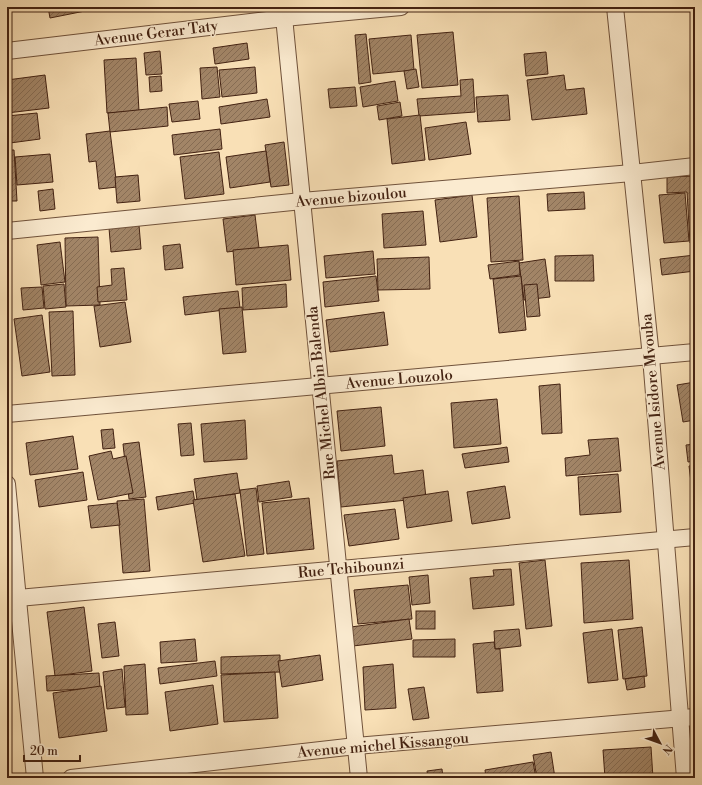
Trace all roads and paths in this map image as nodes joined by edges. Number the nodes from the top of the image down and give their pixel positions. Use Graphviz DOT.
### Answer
graph roads {
  1 [pos="401,7"];
  2 [pos="615,7"];
  3 [pos="284,12"];
  4 [pos="7,51"];
  5 [pos="695,166"];
  6 [pos="632,173"];
  7 [pos="302,200"];
  8 [pos="7,231"];
  9 [pos="695,352"];
  10 [pos="651,357"];
  11 [pos="320,386"];
  12 [pos="7,414"];
  13 [pos="7,484"];
  14 [pos="695,537"];
  15 [pos="665,540"];
  16 [pos="338,570"];
  17 [pos="13,598"];
  18 [pos="687,718"];
  19 [pos="356,746"];
  20 [pos="35,778"];
  21 [pos="71,778"];
  22 [pos="359,778"];
  23 [pos="685,778"];
  1 -- 3 [label="street, Avenue Gerar Taty"];
  2 -- 6 [label="street, Avenue Isidore Mvouba"];
  3 -- 4 [label="street, Avenue Gerar Taty"];
  3 -- 7 [label="street, Rue Michel Albin Balenda"];
  5 -- 6 [label="street, Avenue bizoulou"];
  6 -- 7 [label="street, Avenue bizoulou"];
  6 -- 10 [label="street, Avenue Isidore Mvouba"];
  7 -- 8 [label="street, Avenue bizoulou"];
  7 -- 11 [label="street, Rue Michel Albin Balenda"];
  9 -- 10 [label="street, Avenue Louzolo"];
  10 -- 11 [label="street, Avenue Louzolo"];
  10 -- 15 [label="street, Avenue Isidore Mvouba"];
  11 -- 12 [label="street, Avenue Louzolo"];
  11 -- 16 [label="street, Rue Michel Albin Balenda"];
  13 -- 17 [label="street"];
  14 -- 15 [label="street, Rue Tchibounzi"];
  15 -- 16 [label="street, Rue Tchibounzi"];
  15 -- 18 [label="street, Avenue Isidore Mvouba"];
  16 -- 17 [label="street, Rue Tchibounzi"];
  16 -- 19 [label="street, Rue Michel Albin Balenda"];
  17 -- 20 [label="street"];
  18 -- 19 [label="street, Avenue michel Kissangou"];
  18 -- 23 [label="street, Avenue Isidore Mvouba"];
  19 -- 21 [label="street, Avenue michel Kissangou"];
  19 -- 22 [label="street, Rue Michel Albin Balenda"];
}
